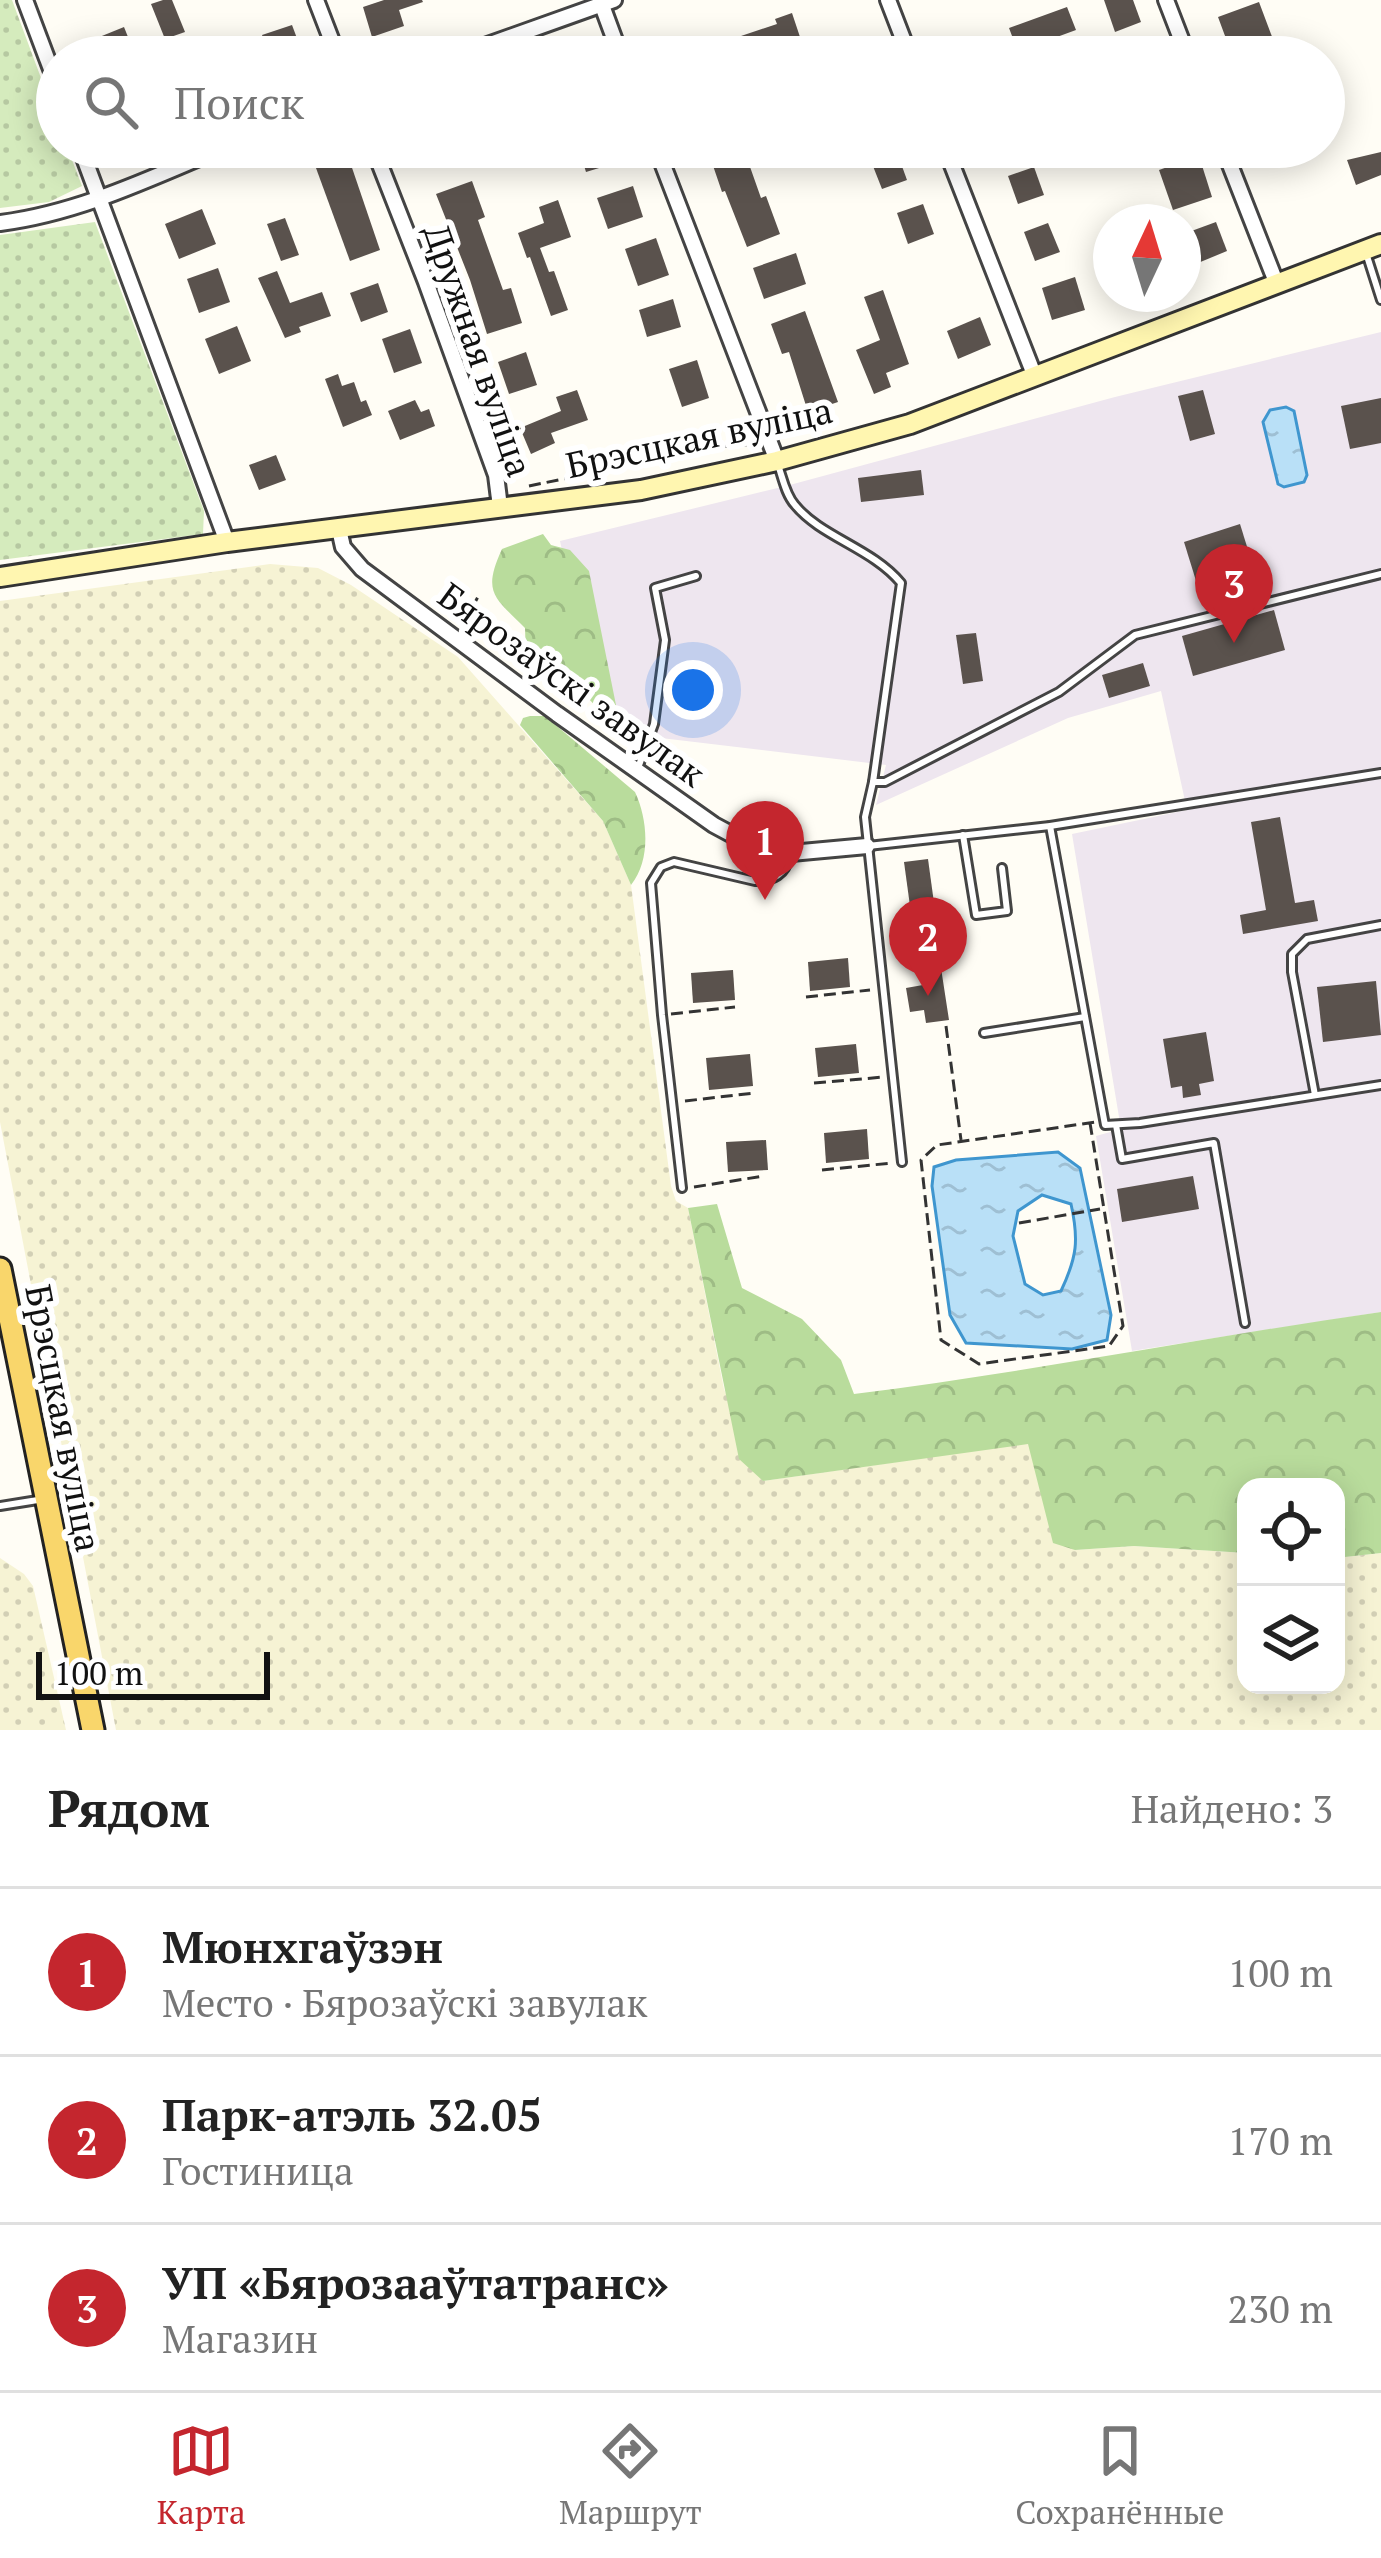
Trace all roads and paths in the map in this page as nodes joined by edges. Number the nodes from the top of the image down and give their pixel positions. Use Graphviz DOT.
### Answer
graph roads {
  1 [pos="25,0"];
  2 [pos="316,0"];
  3 [pos="887,0"];
  4 [pos="1166,0"];
  5 [pos="605,2"];
  6 [pos="39,36"];
  7 [pos="330,36"];
  8 [pos="512,36"];
  9 [pos="615,36"];
  10 [pos="902,36"];
  11 [pos="1180,36"];
  12 [pos="88,168"];
  13 [pos="175,168"];
  14 [pos="381,168"];
  15 [pos="664,168"];
  16 [pos="953,168"];
  17 [pos="1231,168"];
  18 [pos="100,200"];
  19 [pos="0,223"];
  20 [pos="1373,247"];
  21 [pos="1276,282"];
  22 [pos="1381,301"];
  23 [pos="1035,377"];
  24 [pos="774,452"];
  25 [pos="499,500"];
  26 [pos="339,529"];
  27 [pos="227,542"];
  28 [pos="1381,574"];
  29 [pos="696,576"];
  30 [pos="0,577"];
  31 [pos="479,595"];
  32 [pos="456,636"];
  33 [pos="637,772"];
  34 [pos="1381,773"];
  35 [pos="873,782"];
  36 [pos="1050,826"];
  37 [pos="963,835"];
  38 [pos="867,846"];
  39 [pos="791,854"];
  40 [pos="1002,868"];
  41 [pos="1381,925"];
  42 [pos="883,989"];
  43 [pos="806,998"];
  44 [pos="735,1007"];
  45 [pos="662,1015"];
  46 [pos="1084,1017"];
  47 [pos="946,1026"];
  48 [pos="984,1033"];
  49 [pos="892,1076"];
  50 [pos="814,1083"];
  51 [pos="1381,1085"];
  52 [pos="754,1093"];
  53 [pos="1316,1095"];
  54 [pos="671,1103"];
  55 [pos="1104,1120"];
  56 [pos="1090,1123"];
  57 [pos="1116,1125"];
  58 [pos="961,1142"];
  59 [pos="902,1162"];
  60 [pos="822,1170"];
  61 [pos="764,1176"];
  62 [pos="682,1188"];
  63 [pos="1101,1209"];
  64 [pos="1019,1223"];
  65 [pos="0,1269"];
  66 [pos="1245,1323"];
  67 [pos="45,1498"];
  68 [pos="0,1506"];
  69 [pos="93,1730"];
  1 -- 6 [label="street"];
  2 -- 7 [label="street"];
  3 -- 10 [label="street"];
  4 -- 11 [label="street"];
  5 -- 8 [label="street"];
  5 -- 9 [label="street"];
  12 -- 18 [label="street"];
  13 -- 18 [label="street"];
  14 -- 25 [label="street, Дружная вуліца"];
  15 -- 24 [label="street"];
  16 -- 23 [label="street"];
  17 -- 21 [label="street"];
  18 -- 19 [label="street"];
  18 -- 27 [label="street"];
  20 -- 21 [label="street, Брэсцкая вуліца"];
  20 -- 22 [label="lane"];
  21 -- 23 [label="street, Брэсцкая вуліца"];
  23 -- 24 [label="street, Брэсцкая вуліца"];
  24 -- 25 [label="street, Брэсцкая вуліца"];
  24 -- 25 [label="path"];
  24 -- 35 [label="lane"];
  25 -- 26 [label="street, Брэсцкая вуліца"];
  26 -- 27 [label="street, Брэсцкая вуліца"];
  26 -- 32 [label="street, Бярозаўскі завулак"];
  27 -- 30 [label="street, Брэсцкая вуліца"];
  28 -- 35 [label="lane"];
  29 -- 33 [label="lane"];
  31 -- 32 [label="path"];
  32 -- 33 [label="street, Бярозаўскі завулак"];
  33 -- 39 [label="street, Бярозаўскі завулак"];
  34 -- 36 [label="lane"];
  35 -- 38 [label="lane"];
  36 -- 37 [label="lane"];
  36 -- 46 [label="lane"];
  37 -- 38 [label="lane"];
  37 -- 40 [label="lane"];
  38 -- 39 [label="street, Бярозаўскі завулак"];
  38 -- 42 [label="lane"];
  39 -- 45 [label="lane"];
  41 -- 53 [label="lane"];
  42 -- 43 [label="path"];
  42 -- 49 [label="lane"];
  44 -- 45 [label="path"];
  45 -- 54 [label="lane"];
  46 -- 48 [label="lane"];
  46 -- 55 [label="lane"];
  47 -- 58 [label="path"];
  49 -- 50 [label="path"];
  49 -- 59 [label="lane"];
  51 -- 53 [label="lane"];
  52 -- 54 [label="path"];
  53 -- 57 [label="lane"];
  54 -- 62 [label="lane"];
  55 -- 56 [label="path"];
  55 -- 57 [label="lane"];
  56 -- 58 [label="path"];
  56 -- 63 [label="path"];
  57 -- 66 [label="lane"];
  58 -- 63 [label="path"];
  59 -- 60 [label="path"];
  61 -- 62 [label="path"];
  63 -- 64 [label="path"];
  65 -- 67 [label="main road, Брэсцкая вуліца"];
  67 -- 68 [label="lane"];
  67 -- 69 [label="main road, Брэсцкая вуліца"];
}
